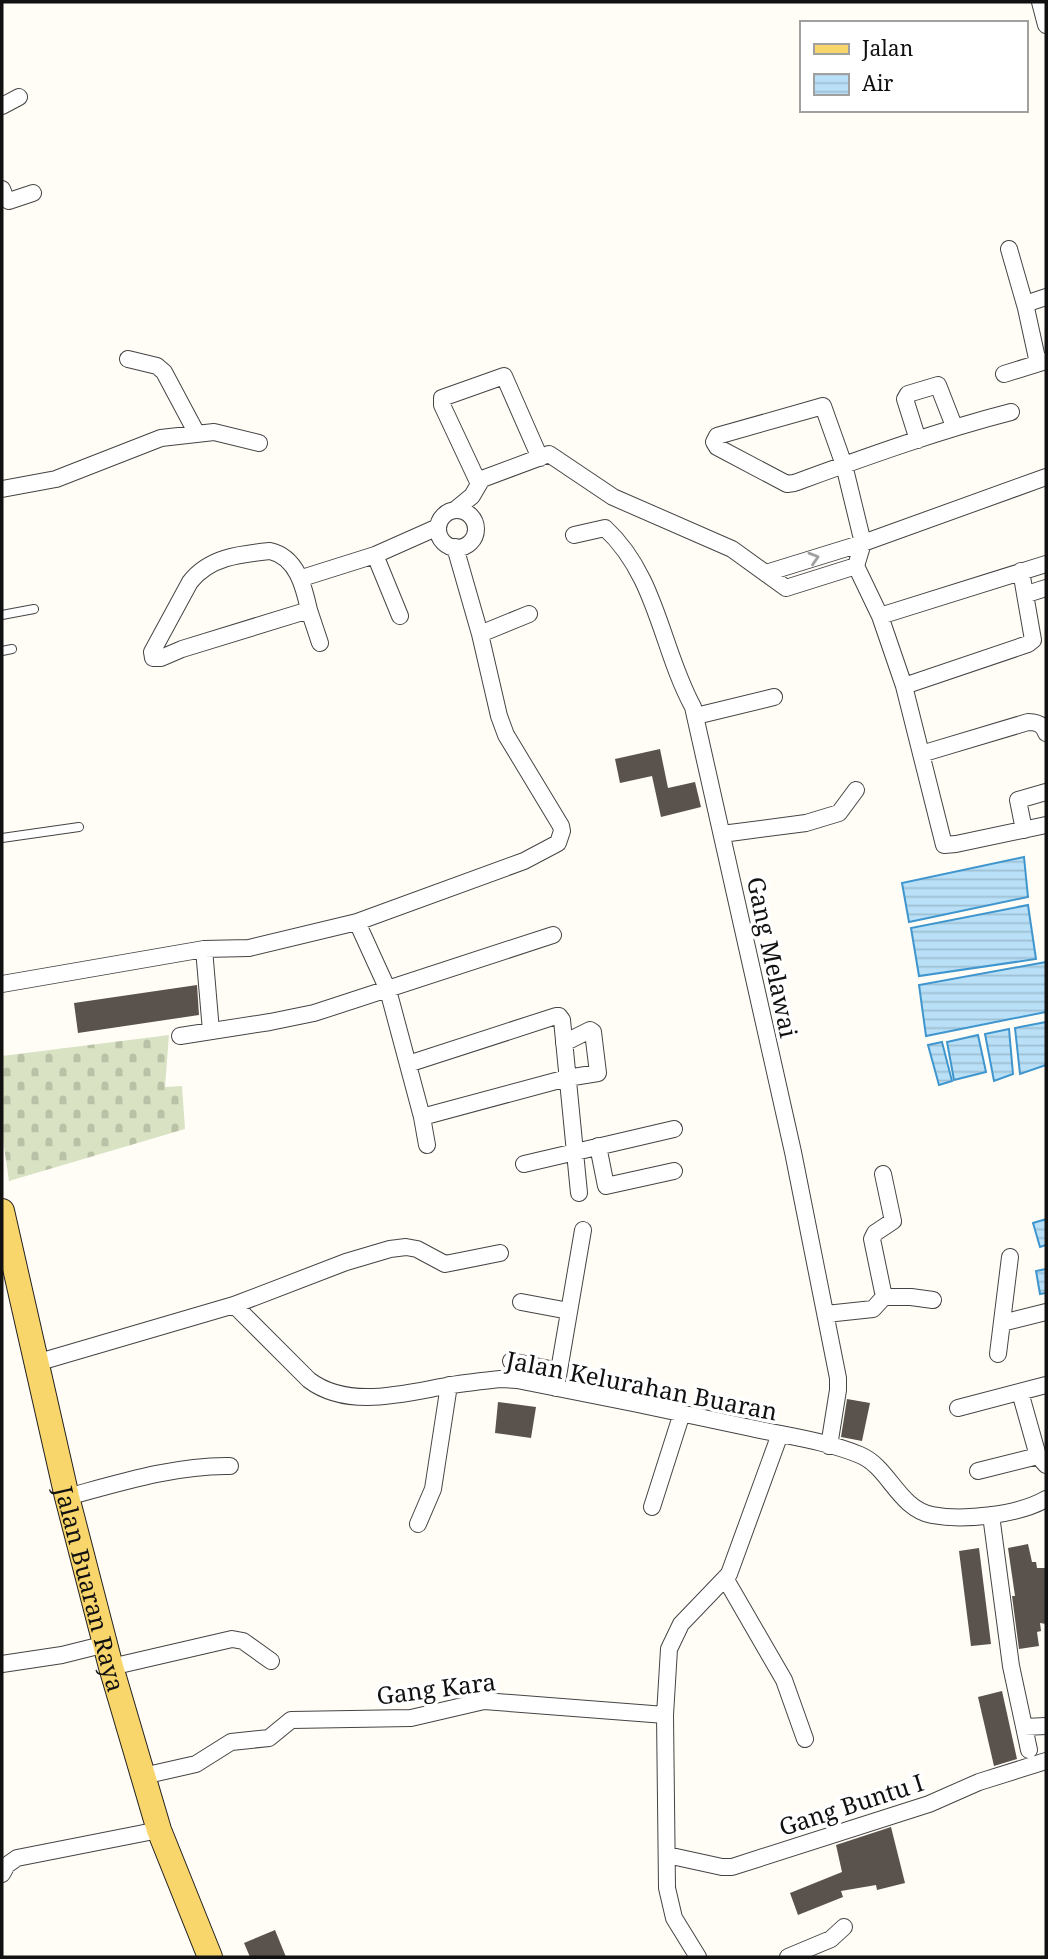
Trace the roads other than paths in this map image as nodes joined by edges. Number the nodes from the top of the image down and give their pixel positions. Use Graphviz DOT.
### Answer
graph roads {
  1 [pos="1040,2"];
  2 [pos="1046,25"];
  3 [pos="19,97"];
  4 [pos="2,106"];
  5 [pos="2,189"];
  6 [pos="33,194"];
  7 [pos="1009,250"];
  8 [pos="1046,296"];
  9 [pos="1025,304"];
  10 [pos="128,359"];
  11 [pos="1042,362"];
  12 [pos="1004,374"];
  13 [pos="1011,412"];
  14 [pos="954,426"];
  15 [pos="196,432"];
  16 [pos="918,440"];
  17 [pos="259,443"];
  18 [pos="540,458"];
  19 [pos="844,465"];
  20 [pos="1046,477"];
  21 [pos="480,484"];
  22 [pos="2,489"];
  23 [pos="455,510"];
  24 [pos="438,527"];
  25 [pos="574,535"];
  26 [pos="863,543"];
  27 [pos="455,547"];
  28 [pos="375,555"];
  29 [pos="1046,564"];
  30 [pos="856,566"];
  31 [pos="1021,572"];
  32 [pos="766,573"];
  33 [pos="302,578"];
  34 [pos="1046,588"];
  35 [pos="1027,594"];
  36 [pos="33,609"];
  37 [pos="309,610"];
  38 [pos="529,614"];
  39 [pos="2,615"];
  40 [pos="171,615"];
  41 [pos="400,616"];
  42 [pos="880,616"];
  43 [pos="480,634"];
  44 [pos="320,643"];
  45 [pos="12,649"];
  46 [pos="182,649"];
  47 [pos="2,651"];
  48 [pos="904,686"];
  49 [pos="774,697"];
  50 [pos="696,716"];
  51 [pos="1046,733"];
  52 [pos="921,754"];
  53 [pos="856,790"];
  54 [pos="1046,792"];
  55 [pos="1046,825"];
  56 [pos="79,827"];
  57 [pos="1024,830"];
  58 [pos="722,834"];
  59 [pos="2,838"];
  60 [pos="357,922"];
  61 [pos="553,935"];
  62 [pos="204,949"];
  63 [pos="2,984"];
  64 [pos="388,990"];
  65 [pos="211,1031"];
  66 [pos="180,1036"];
  67 [pos="564,1043"];
  68 [pos="408,1064"];
  69 [pos="567,1078"];
  70 [pos="422,1117"];
  71 [pos="674,1129"];
  72 [pos="426,1145"];
  73 [pos="598,1146"];
  74 [pos="575,1152"];
  75 [pos="523,1164"];
  76 [pos="674,1171"];
  77 [pos="883,1174"];
  78 [pos="579,1193"];
  79 [pos="2,1211"];
  80 [pos="583,1230"];
  81 [pos="500,1253"];
  82 [pos="1010,1257"];
  83 [pos="7,1267"];
  84 [pos="884,1297"];
  85 [pos="933,1300"];
  86 [pos="521,1302"];
  87 [pos="234,1305"];
  88 [pos="569,1311"];
  89 [pos="1046,1312"];
  90 [pos="826,1314"];
  91 [pos="1002,1323"];
  92 [pos="998,1354"];
  93 [pos="511,1361"];
  94 [pos="36,1363"];
  95 [pos="559,1371"];
  96 [pos="449,1385"];
  97 [pos="1046,1385"];
  98 [pos="556,1388"];
  99 [pos="1020,1392"];
  100 [pos="958,1408"];
  101 [pos="682,1413"];
  102 [pos="780,1434"];
  103 [pos="830,1446"];
  104 [pos="1042,1461"];
  105 [pos="230,1466"];
  106 [pos="978,1471"];
  107 [pos="67,1497"];
  108 [pos="1046,1499"];
  109 [pos="652,1507"];
  110 [pos="991,1515"];
  111 [pos="418,1524"];
  112 [pos="725,1578"];
  113 [pos="108,1655"];
  114 [pos="271,1661"];
  115 [pos="2,1664"];
  116 [pos="665,1715"];
  117 [pos="1046,1726"];
  118 [pos="1024,1727"];
  119 [pos="805,1739"];
  120 [pos="1029,1751"];
  121 [pos="1046,1761"];
  122 [pos="144,1776"];
  123 [pos="159,1830"];
  124 [pos="667,1855"];
  125 [pos="2,1874"];
  126 [pos="844,1927"];
  127 [pos="211,1957"];
  128 [pos="698,1957"];
  129 [pos="789,1957"];
  1 -- 2 [label="street"];
  3 -- 4 [label="street"];
  5 -- 6 [label="street"];
  7 -- 9 [label="street"];
  8 -- 9 [label="street"];
  9 -- 11 [label="street"];
  10 -- 15 [label="street"];
  11 -- 12 [label="street"];
  13 -- 14 [label="street"];
  14 -- 16 [label="street"];
  14 -- 16 [label="street"];
  15 -- 17 [label="street"];
  15 -- 22 [label="street"];
  16 -- 19 [label="street"];
  18 -- 21 [label="street"];
  18 -- 21 [label="street"];
  18 -- 32 [label="street"];
  19 -- 19 [label="street"];
  19 -- 26 [label="street"];
  20 -- 26 [label="street"];
  21 -- 23 [label="street"];
  23 -- 24 [label="street"];
  23 -- 27 [label="street"];
  24 -- 27 [label="street"];
  24 -- 28 [label="street"];
  25 -- 50 [label="street, Gang Melawai"];
  26 -- 30 [label="street"];
  32 -- 26 [label="street, one-way"];
  27 -- 43 [label="street"];
  28 -- 33 [label="street"];
  28 -- 41 [label="street"];
  29 -- 31 [label="street"];
  30 -- 32 [label="street"];
  30 -- 42 [label="street"];
  31 -- 35 [label="street"];
  31 -- 42 [label="street"];
  33 -- 37 [label="street"];
  33 -- 40 [label="street"];
  34 -- 35 [label="street"];
  35 -- 48 [label="street"];
  36 -- 39 [label="lane"];
  37 -- 44 [label="street"];
  37 -- 46 [label="street"];
  38 -- 43 [label="street"];
  40 -- 46 [label="street"];
  40 -- 46 [label="street"];
  42 -- 48 [label="street"];
  43 -- 60 [label="street"];
  45 -- 47 [label="lane"];
  48 -- 52 [label="street"];
  49 -- 50 [label="street"];
  50 -- 58 [label="street, Gang Melawai"];
  51 -- 52 [label="street"];
  52 -- 57 [label="street"];
  53 -- 58 [label="street"];
  54 -- 57 [label="street"];
  55 -- 57 [label="street"];
  56 -- 59 [label="lane"];
  58 -- 90 [label="street, Gang Melawai"];
  60 -- 62 [label="street"];
  60 -- 64 [label="street"];
  61 -- 64 [label="street"];
  62 -- 63 [label="street"];
  62 -- 65 [label="street"];
  64 -- 65 [label="street"];
  64 -- 68 [label="street"];
  65 -- 66 [label="street"];
  67 -- 68 [label="street"];
  67 -- 69 [label="street"];
  67 -- 69 [label="street"];
  68 -- 70 [label="street"];
  69 -- 70 [label="street"];
  69 -- 74 [label="street"];
  70 -- 72 [label="street"];
  71 -- 73 [label="street"];
  73 -- 74 [label="street"];
  73 -- 76 [label="street"];
  74 -- 75 [label="street"];
  74 -- 78 [label="street"];
  77 -- 84 [label="street"];
  79 -- 83 [label="main road, Jalan Buaran Raya"];
  80 -- 88 [label="street"];
  81 -- 87 [label="street"];
  82 -- 91 [label="street"];
  83 -- 94 [label="main road, Jalan Buaran Raya"];
  84 -- 85 [label="street"];
  84 -- 90 [label="street"];
  86 -- 88 [label="street"];
  87 -- 94 [label="street"];
  87 -- 96 [label="street, Jalan Kelurahan Buaran"];
  88 -- 95 [label="street"];
  89 -- 91 [label="street"];
  90 -- 103 [label="street, Gang Melawai"];
  91 -- 92 [label="street"];
  93 -- 95 [label="street"];
  94 -- 107 [label="main road, Jalan Buaran Raya"];
  95 -- 98 [label="street"];
  96 -- 98 [label="street, Jalan Kelurahan Buaran"];
  96 -- 111 [label="street"];
  97 -- 99 [label="street"];
  98 -- 101 [label="street, Jalan Kelurahan Buaran"];
  99 -- 100 [label="street"];
  99 -- 104 [label="street"];
  101 -- 102 [label="street, Jalan Kelurahan Buaran"];
  101 -- 109 [label="street"];
  102 -- 103 [label="street, Jalan Kelurahan Buaran"];
  102 -- 112 [label="street"];
  103 -- 110 [label="street, Jalan Kelurahan Buaran"];
  104 -- 106 [label="street"];
  105 -- 107 [label="street"];
  107 -- 113 [label="main road, Jalan Buaran Raya"];
  108 -- 110 [label="street, Jalan Kelurahan Buaran"];
  110 -- 118 [label="street"];
  112 -- 116 [label="street"];
  112 -- 119 [label="street"];
  113 -- 114 [label="street"];
  113 -- 115 [label="street"];
  113 -- 122 [label="main road, Jalan Buaran Raya"];
  116 -- 122 [label="street, Gang Kara"];
  116 -- 124 [label="street"];
  117 -- 118 [label="street"];
  118 -- 120 [label="street"];
  121 -- 124 [label="street, Gang Buntu I"];
  122 -- 123 [label="main road, Jalan Buaran Raya"];
  123 -- 125 [label="street"];
  123 -- 127 [label="main road, Jalan Buaran Raya"];
  124 -- 128 [label="street"];
  126 -- 129 [label="street"];
}
